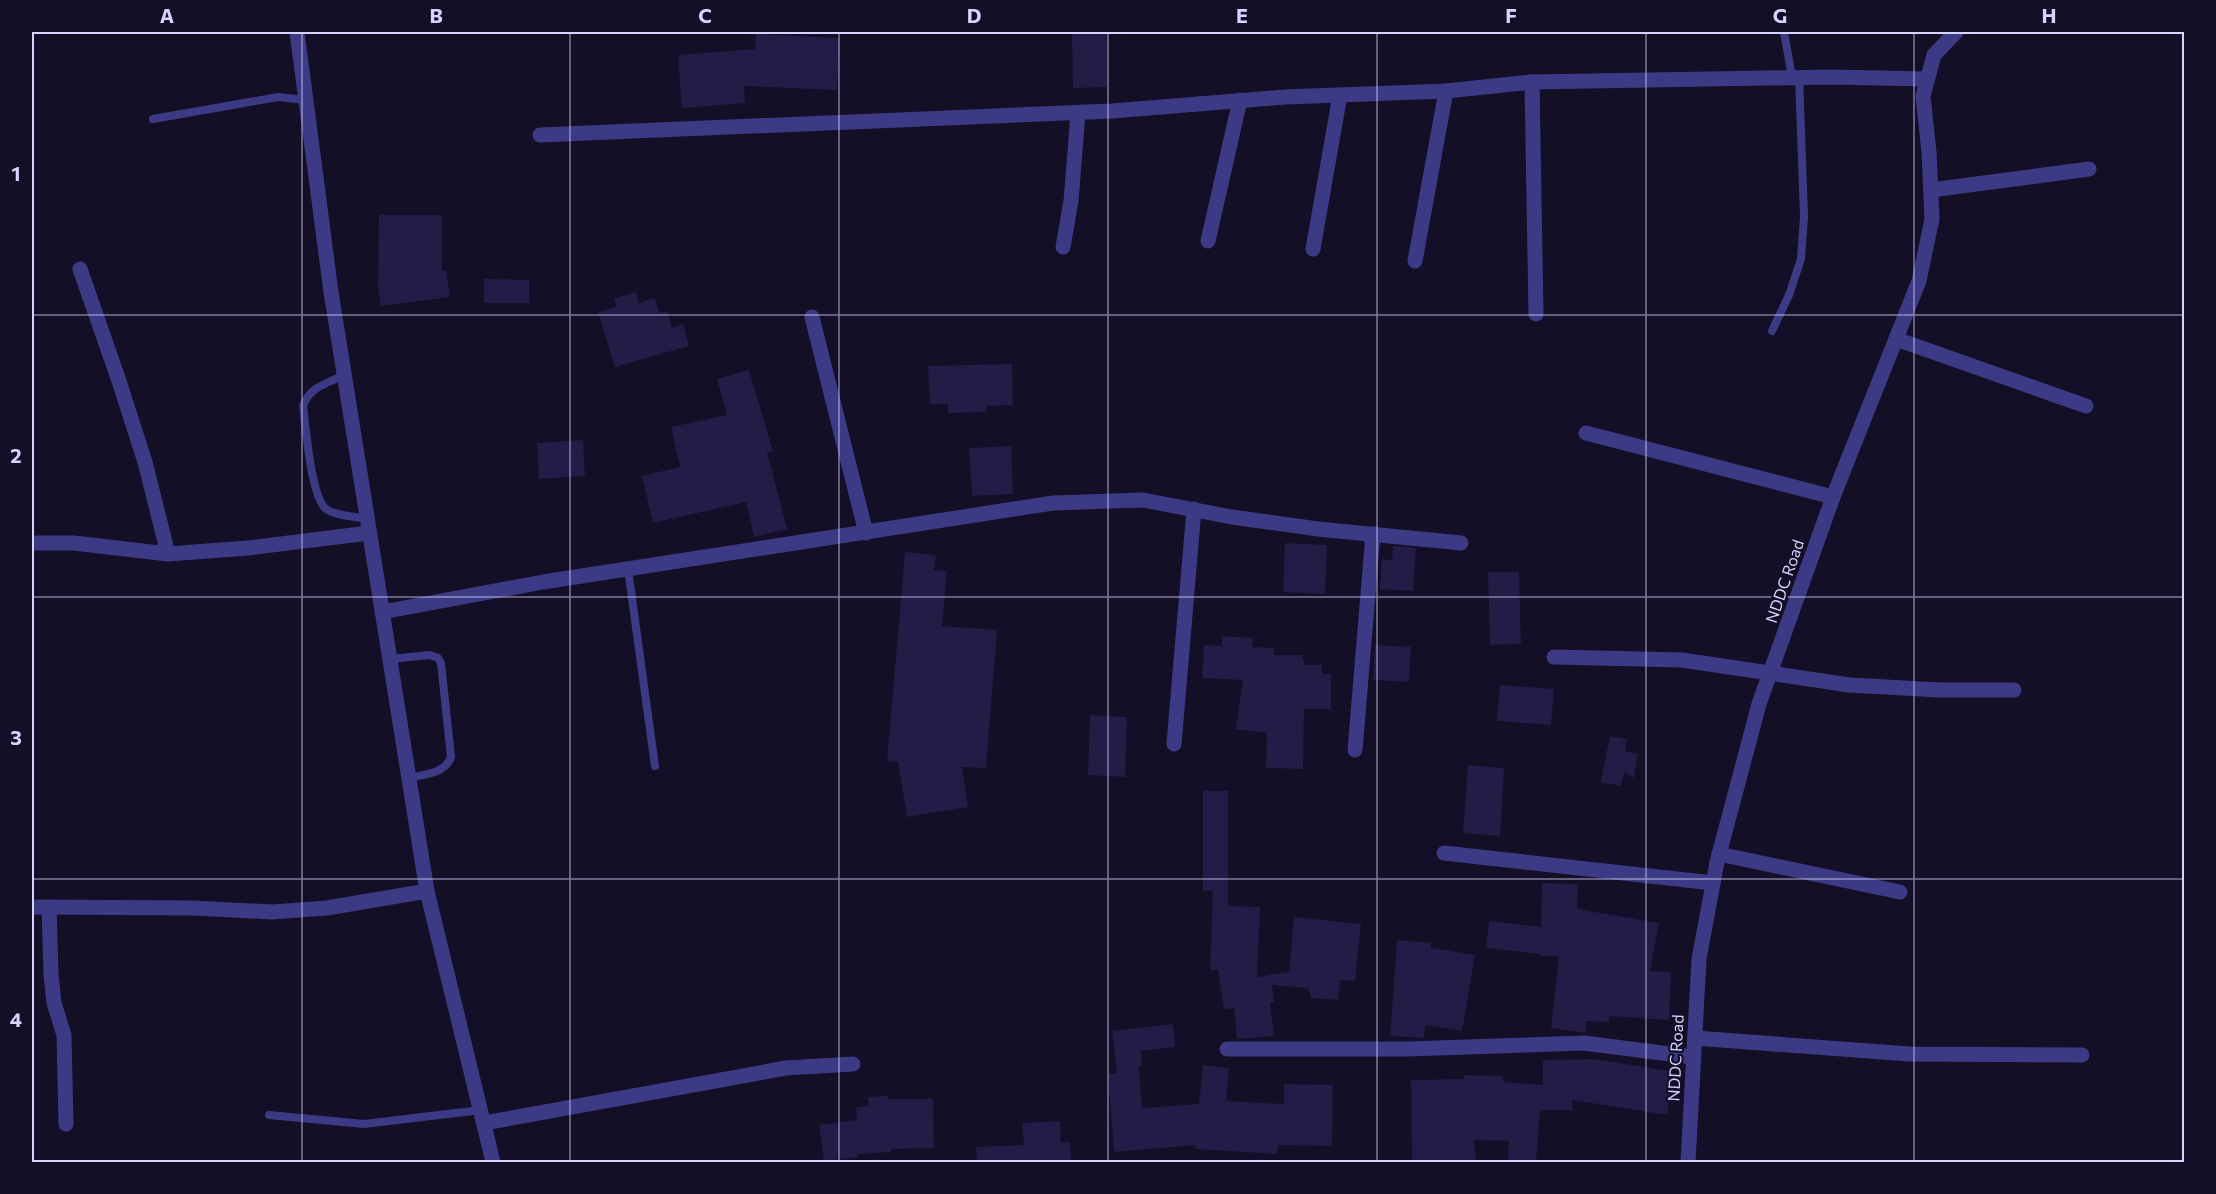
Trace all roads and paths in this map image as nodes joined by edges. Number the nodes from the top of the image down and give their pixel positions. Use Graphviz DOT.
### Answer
graph roads {
  1 [pos="297,32"];
  2 [pos="1784,32"];
  3 [pos="1954,33"];
  4 [pos="1795,77"];
  5 [pos="1927,79"];
  6 [pos="1532,82"];
  7 [pos="1446,91"];
  8 [pos="1340,94"];
  9 [pos="306,100"];
  10 [pos="1240,100"];
  11 [pos="1078,113"];
  12 [pos="153,119"];
  13 [pos="540,135"];
  14 [pos="2089,169"];
  15 [pos="1931,189"];
  16 [pos="1208,241"];
  17 [pos="1063,247"];
  18 [pos="1313,249"];
  19 [pos="1415,261"];
  20 [pos="80,269"];
  21 [pos="1536,314"];
  22 [pos="812,317"];
  23 [pos="1772,330"];
  24 [pos="1896,339"];
  25 [pos="344,375"];
  26 [pos="2086,406"];
  27 [pos="1586,433"];
  28 [pos="1833,497"];
  29 [pos="1194,509"];
  30 [pos="368,526"];
  31 [pos="866,533"];
  32 [pos="1373,534"];
  33 [pos="32,543"];
  34 [pos="1461,543"];
  35 [pos="168,554"];
  36 [pos="628,568"];
  37 [pos="382,612"];
  38 [pos="1554,657"];
  39 [pos="390,659"];
  40 [pos="1770,674"];
  41 [pos="2014,690"];
  42 [pos="1174,744"];
  43 [pos="1355,750"];
  44 [pos="655,766"];
  45 [pos="409,778"];
  46 [pos="1444,853"];
  47 [pos="1719,854"];
  48 [pos="1713,883"];
  49 [pos="427,891"];
  50 [pos="1900,892"];
  51 [pos="32,907"];
  52 [pos="50,907"];
  53 [pos="1695,1038"];
  54 [pos="1227,1049"];
  55 [pos="2082,1055"];
  56 [pos="1693,1057"];
  57 [pos="853,1064"];
  58 [pos="269,1115"];
  59 [pos="482,1116"];
  60 [pos="66,1124"];
  61 [pos="493,1162"];
  62 [pos="1688,1162"];
  1 -- 9 [label="street"];
  2 -- 4 [label="lane"];
  3 -- 5 [label="street, NDDC Road"];
  4 -- 5 [label="street"];
  4 -- 6 [label="street"];
  4 -- 23 [label="lane"];
  5 -- 15 [label="street, NDDC Road"];
  6 -- 7 [label="street"];
  6 -- 21 [label="street"];
  7 -- 8 [label="street"];
  7 -- 19 [label="street"];
  8 -- 10 [label="street"];
  8 -- 18 [label="street"];
  9 -- 12 [label="lane"];
  9 -- 25 [label="street"];
  10 -- 11 [label="street"];
  10 -- 16 [label="street"];
  11 -- 13 [label="street"];
  11 -- 17 [label="street"];
  14 -- 15 [label="street"];
  15 -- 24 [label="street, NDDC Road"];
  20 -- 35 [label="street"];
  22 -- 31 [label="street"];
  24 -- 26 [label="street"];
  24 -- 28 [label="street, NDDC Road"];
  25 -- 30 [label="street"];
  25 -- 30 [label="lane"];
  27 -- 28 [label="street"];
  28 -- 40 [label="street, NDDC Road"];
  29 -- 31 [label="street"];
  29 -- 32 [label="street"];
  29 -- 42 [label="street"];
  30 -- 35 [label="street"];
  30 -- 37 [label="street"];
  31 -- 36 [label="street"];
  32 -- 34 [label="street"];
  32 -- 43 [label="street"];
  33 -- 35 [label="street"];
  36 -- 37 [label="street"];
  36 -- 44 [label="lane"];
  37 -- 39 [label="street"];
  38 -- 40 [label="street"];
  39 -- 45 [label="street"];
  39 -- 45 [label="lane"];
  40 -- 41 [label="street"];
  40 -- 47 [label="street, NDDC Road"];
  45 -- 49 [label="street"];
  46 -- 48 [label="street"];
  47 -- 48 [label="street, NDDC Road"];
  47 -- 50 [label="street"];
  48 -- 53 [label="street, NDDC Road"];
  49 -- 52 [label="street"];
  49 -- 59 [label="street"];
  51 -- 52 [label="street"];
  52 -- 60 [label="street"];
  53 -- 55 [label="street"];
  53 -- 56 [label="street, NDDC Road"];
  54 -- 56 [label="street"];
  56 -- 62 [label="street, NDDC Road"];
  57 -- 59 [label="street"];
  58 -- 59 [label="lane"];
  59 -- 61 [label="street"];
}
